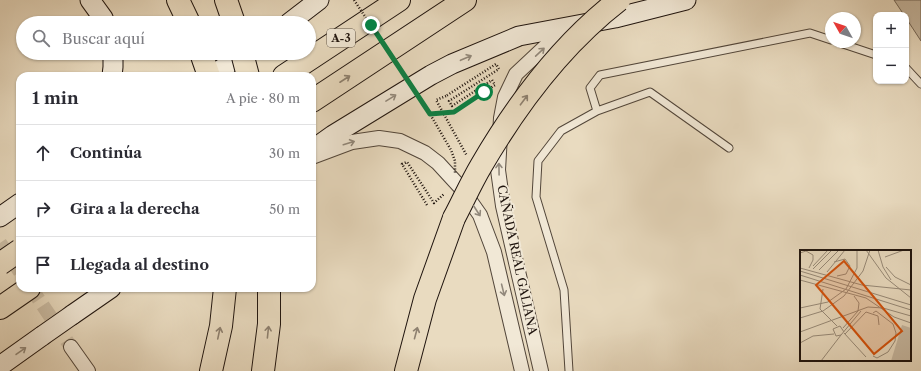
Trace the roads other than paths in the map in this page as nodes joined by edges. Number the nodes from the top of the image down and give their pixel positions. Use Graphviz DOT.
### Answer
graph roads {
  1 [pos="90,0"];
  2 [pos="178,0"];
  3 [pos="319,0"];
  4 [pos="399,0"];
  5 [pos="465,0"];
  6 [pos="686,0"];
  7 [pos="617,9"];
  8 [pos="102,16"];
  9 [pos="186,16"];
  10 [pos="298,16"];
  11 [pos="825,38"];
  12 [pos="855,48"];
  13 [pos="873,54"];
  14 [pos="316,55"];
  15 [pos="113,60"];
  16 [pos="204,60"];
  17 [pos="233,60"];
  18 [pos="245,60"];
  19 [pos="308,60"];
  20 [pos="909,71"];
  21 [pos="113,72"];
  22 [pos="208,72"];
  23 [pos="216,72"];
  24 [pos="247,72"];
  25 [pos="290,72"];
  26 [pos="921,84"];
  27 [pos="316,98"];
  28 [pos="597,111"];
  29 [pos="316,147"];
  30 [pos="729,148"];
  31 [pos="316,156"];
  32 [pos="16,203"];
  33 [pos="16,206"];
  34 [pos="2,215"];
  35 [pos="16,253"];
  36 [pos="0,264"];
  37 [pos="105,292"];
  38 [pos="225,292"];
  39 [pos="269,292"];
  40 [pos="71,347"];
  41 [pos="0,366"];
  42 [pos="88,371"];
  43 [pos="211,371"];
  44 [pos="263,371"];
  45 [pos="406,371"];
  46 [pos="522,371"];
  47 [pos="541,371"];
  48 [pos="569,371"];
  1 -- 8 [label="main road"];
  2 -- 9 [label="highway"];
  3 -- 10 [label="main road"];
  4 -- 14 [label="highway, A-3"];
  27 -- 5 [label="highway, one-way"];
  6 -- 7 [label="main road"];
  29 -- 7 [label="main road, one-way"];
  45 -- 7 [label="highway, one-way, bridge"];
  47 -- 7 [label="street, CAÑADA REAL GALIANA, one-way"];
  11 -- 28 [label="lane"];
  12 -- 13 [label="lane"];
  15 -- 21 [label="main road"];
  16 -- 22 [label="highway"];
  17 -- 23 [label="main road"];
  18 -- 24 [label="highway, bridge"];
  19 -- 25 [label="highway, A-3"];
  20 -- 26 [label="lane"];
  28 -- 30 [label="lane"];
  28 -- 48 [label="lane"];
  31 -- 46 [label="street, CAÑADA REAL GALIANA, one-way"];
  32 -- 34 [label="main road"];
  33 -- 34 [label="main road"];
  35 -- 36 [label="highway, bridge"];
  41 -- 37 [label="main road, one-way, bridge"];
  43 -- 38 [label="highway, one-way"];
  44 -- 39 [label="highway, one-way"];
  40 -- 42 [label="street"];
}
